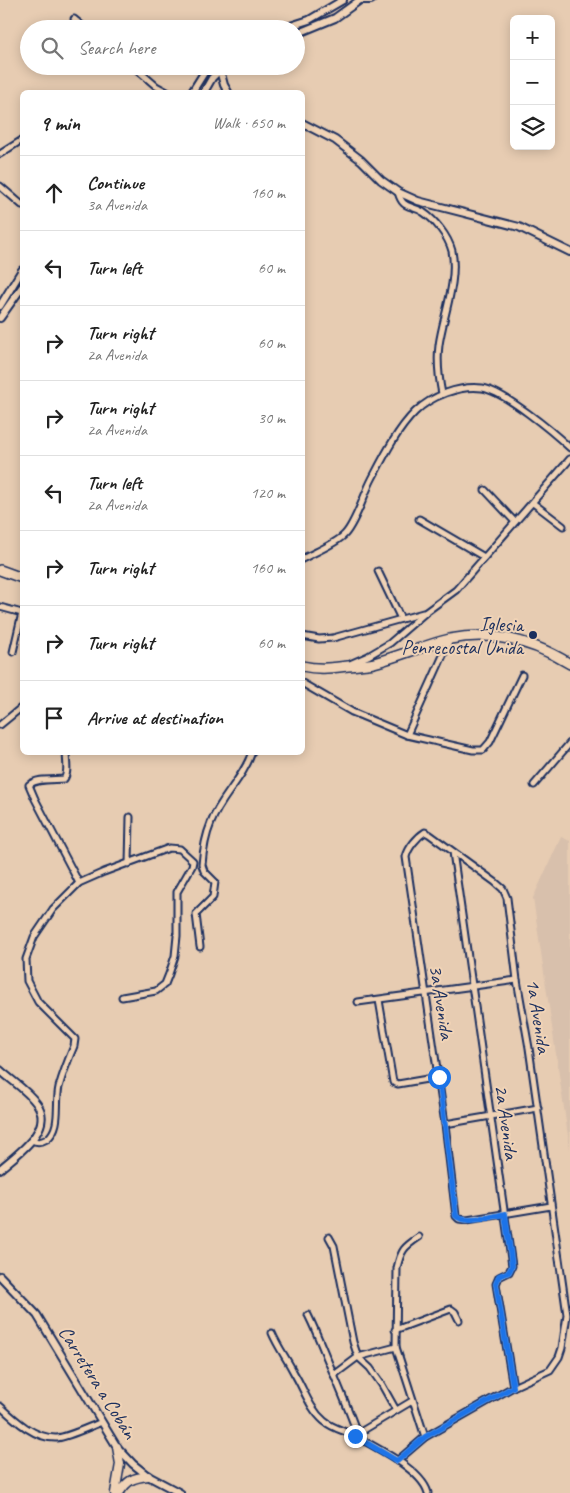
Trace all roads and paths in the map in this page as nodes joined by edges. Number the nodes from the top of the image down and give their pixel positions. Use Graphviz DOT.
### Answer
graph roads {
  1 [pos="343,0"];
  2 [pos="361,0"];
  3 [pos="371,0"];
  4 [pos="305,21"];
  5 [pos="305,30"];
  6 [pos="143,75"];
  7 [pos="202,75"];
  8 [pos="215,75"];
  9 [pos="223,75"];
  10 [pos="199,80"];
  11 [pos="163,90"];
  12 [pos="193,90"];
  13 [pos="200,90"];
  14 [pos="205,90"];
  15 [pos="227,90"];
  16 [pos="305,125"];
  17 [pos="20,142"];
  18 [pos="0,154"];
  19 [pos="0,186"];
  20 [pos="398,192"];
  21 [pos="20,204"];
  22 [pos="570,252"];
  23 [pos="20,273"];
  24 [pos="20,289"];
  25 [pos="0,306"];
  26 [pos="0,318"];
  27 [pos="442,394"];
  28 [pos="570,446"];
  29 [pos="570,458"];
  30 [pos="485,490"];
  31 [pos="533,503"];
  32 [pos="419,519"];
  33 [pos="515,522"];
  34 [pos="563,526"];
  35 [pos="305,557"];
  36 [pos="484,557"];
  37 [pos="0,570"];
  38 [pos="378,571"];
  39 [pos="20,577"];
  40 [pos="0,607"];
  41 [pos="20,612"];
  42 [pos="426,612"];
  43 [pos="401,619"];
  44 [pos="20,622"];
  45 [pos="305,636"];
  46 [pos="450,639"];
  47 [pos="13,652"];
  48 [pos="570,664"];
  49 [pos="305,666"];
  50 [pos="342,667"];
  51 [pos="522,675"];
  52 [pos="305,685"];
  53 [pos="20,709"];
  54 [pos="0,725"];
  55 [pos="407,734"];
  56 [pos="570,743"];
  57 [pos="66,755"];
  58 [pos="251,755"];
  59 [pos="534,785"];
  60 [pos="130,817"];
  61 [pos="453,852"];
  62 [pos="128,864"];
  63 [pos="79,882"];
  64 [pos="200,947"];
  65 [pos="517,980"];
  66 [pos="471,986"];
  67 [pos="426,994"];
  68 [pos="122,997"];
  69 [pos="379,1000"];
  70 [pos="358,1002"];
  71 [pos="0,1070"];
  72 [pos="439,1077"];
  73 [pos="538,1108"];
  74 [pos="492,1116"];
  75 [pos="446,1124"];
  76 [pos="32,1140"];
  77 [pos="0,1169"];
  78 [pos="551,1206"];
  79 [pos="505,1214"];
  80 [pos="329,1237"];
  81 [pos="419,1237"];
  82 [pos="0,1276"];
  83 [pos="308,1315"];
  84 [pos="459,1320"];
  85 [pos="395,1330"];
  86 [pos="272,1333"];
  87 [pos="396,1348"];
  88 [pos="358,1357"];
  89 [pos="334,1375"];
  90 [pos="513,1387"];
  91 [pos="412,1401"];
  92 [pos="0,1406"];
  93 [pos="396,1410"];
  94 [pos="102,1422"];
  95 [pos="356,1435"];
  96 [pos="425,1437"];
  97 [pos="117,1446"];
  98 [pos="397,1461"];
  99 [pos="148,1476"];
  100 [pos="117,1493"];
  101 [pos="180,1493"];
  102 [pos="428,1493"];
  1 -- 4 [label="street"];
  2 -- 3 [label="street"];
  2 -- 5 [label="street"];
  6 -- 11 [label="street"];
  7 -- 10 [label="street"];
  8 -- 14 [label="street"];
  9 -- 15 [label="street"];
  10 -- 12 [label="street"];
  10 -- 13 [label="street"];
  16 -- 20 [label="street"];
  17 -- 18 [label="street"];
  19 -- 21 [label="street"];
  20 -- 22 [label="street"];
  20 -- 27 [label="street"];
  23 -- 25 [label="street"];
  24 -- 26 [label="street"];
  27 -- 28 [label="street"];
  27 -- 35 [label="street"];
  29 -- 31 [label="street"];
  30 -- 33 [label="street"];
  31 -- 33 [label="street"];
  31 -- 34 [label="street"];
  32 -- 36 [label="street"];
  33 -- 36 [label="street"];
  36 -- 42 [label="street"];
  37 -- 39 [label="highway"];
  38 -- 43 [label="street"];
  40 -- 41 [label="street"];
  42 -- 43 [label="street"];
  42 -- 50 [label="street"];
  43 -- 45 [label="street"];
  44 -- 47 [label="street"];
  46 -- 48 [label="highway"];
  46 -- 50 [label="highway"];
  46 -- 55 [label="street"];
  49 -- 50 [label="highway"];
  51 -- 55 [label="street"];
  52 -- 55 [label="street"];
  53 -- 54 [label="street"];
  56 -- 59 [label="street"];
  57 -- 63 [label="street"];
  58 -- 64 [label="street"];
  60 -- 62 [label="street"];
  61 -- 65 [label="street, 1a Avenida"];
  61 -- 66 [label="street, 2a Avenida"];
  61 -- 67 [label="street, 3a Avenida"];
  62 -- 63 [label="street"];
  62 -- 68 [label="street"];
  63 -- 76 [label="street"];
  65 -- 66 [label="street"];
  65 -- 73 [label="street, 1a Avenida"];
  66 -- 67 [label="street"];
  66 -- 74 [label="street, 2a Avenida"];
  67 -- 69 [label="street"];
  67 -- 72 [label="street, 3a Avenida"];
  69 -- 70 [label="street"];
  69 -- 72 [label="street"];
  71 -- 76 [label="street"];
  72 -- 75 [label="street, 3a Avenida"];
  73 -- 74 [label="street"];
  73 -- 78 [label="street, 1a Avenida"];
  74 -- 75 [label="street"];
  74 -- 79 [label="street, 2a Avenida"];
  75 -- 79 [label="street, 3a Avenida"];
  76 -- 77 [label="street"];
  78 -- 79 [label="street"];
  78 -- 90 [label="street, 1a Avenida"];
  79 -- 90 [label="street, 2a Avenida"];
  80 -- 88 [label="street"];
  81 -- 85 [label="street"];
  82 -- 94 [label="street, Carretera a Cobán"];
  83 -- 89 [label="street"];
  84 -- 85 [label="street"];
  85 -- 87 [label="street"];
  86 -- 95 [label="street"];
  87 -- 88 [label="street"];
  87 -- 91 [label="street"];
  88 -- 89 [label="street"];
  88 -- 93 [label="street"];
  89 -- 95 [label="street"];
  90 -- 96 [label="street"];
  91 -- 93 [label="street"];
  91 -- 96 [label="street"];
  92 -- 94 [label="street"];
  93 -- 95 [label="street"];
  94 -- 97 [label="street, Carretera a Cobán"];
  95 -- 98 [label="street"];
  96 -- 98 [label="street"];
  97 -- 99 [label="street, Carretera a Cobán"];
  97 -- 100 [label="main road"];
  98 -- 102 [label="street"];
  99 -- 100 [label="main road"];
  99 -- 101 [label="street, Carretera a Cobán"];
}
